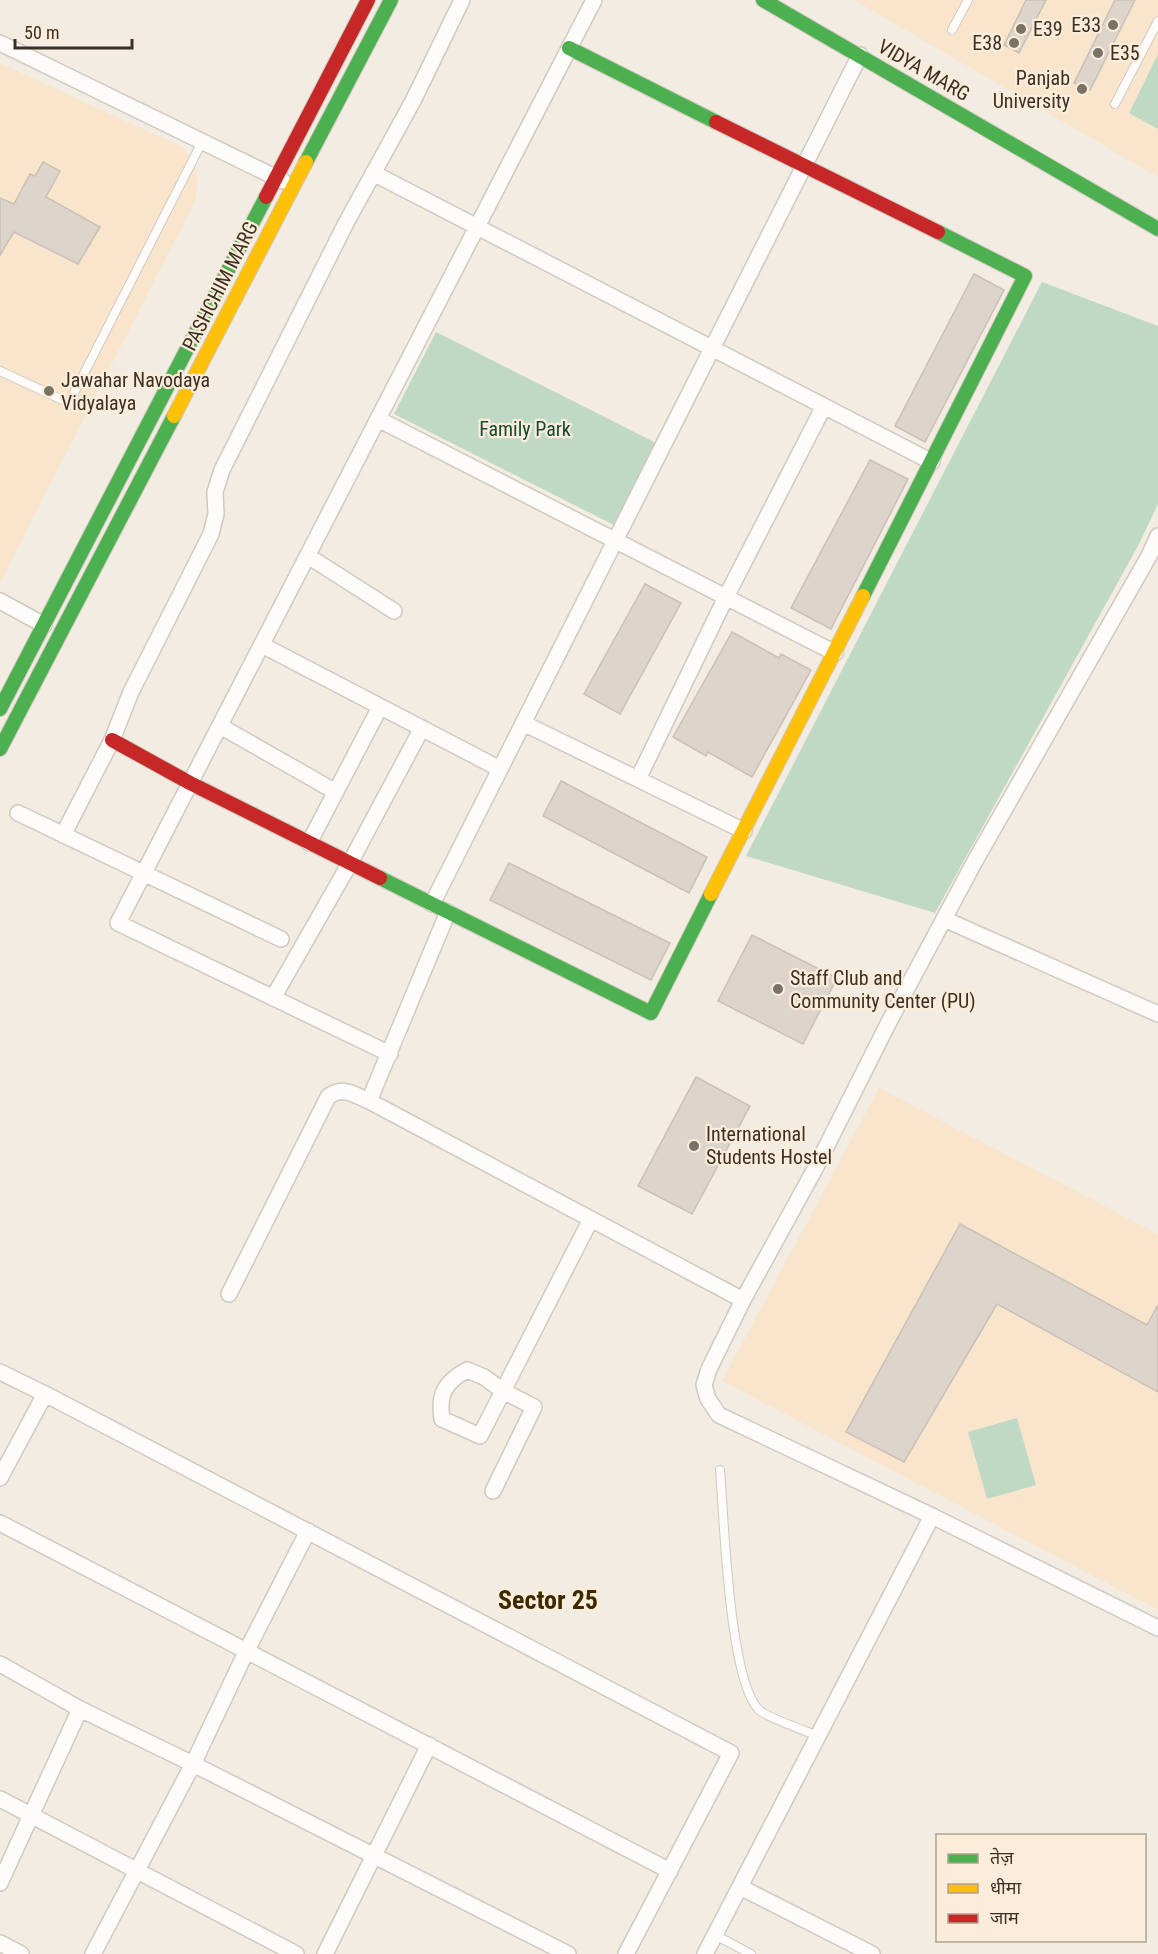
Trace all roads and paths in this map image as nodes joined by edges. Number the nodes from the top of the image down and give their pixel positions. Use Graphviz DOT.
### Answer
graph roads {
  1 [pos="368,0"];
  2 [pos="391,0"];
  3 [pos="462,0"];
  4 [pos="594,0"];
  5 [pos="763,0"];
  6 [pos="789,0"];
  7 [pos="968,0"];
  8 [pos="1158,21"];
  9 [pos="952,30"];
  10 [pos="0,43"];
  11 [pos="569,48"];
  12 [pos="860,55"];
  13 [pos="1115,105"];
  14 [pos="202,142"];
  15 [pos="804,166"];
  16 [pos="374,173"];
  17 [pos="276,177"];
  18 [pos="293,187"];
  19 [pos="1158,214"];
  20 [pos="477,227"];
  21 [pos="1158,229"];
  22 [pos="712,349"];
  23 [pos="0,371"];
  24 [pos="824,406"];
  25 [pos="378,419"];
  26 [pos="932,462"];
  27 [pos="1158,536"];
  28 [pos="615,541"];
  29 [pos="308,556"];
  30 [pos="1153,558"];
  31 [pos="726,597"];
  32 [pos="0,602"];
  33 [pos="394,611"];
  34 [pos="44,625"];
  35 [pos="262,645"];
  36 [pos="835,653"];
  37 [pos="380,707"];
  38 [pos="0,709"];
  39 [pos="523,723"];
  40 [pos="220,726"];
  41 [pos="422,728"];
  42 [pos="112,740"];
  43 [pos="0,749"];
  44 [pos="500,769"];
  45 [pos="638,779"];
  46 [pos="190,783"];
  47 [pos="336,792"];
  48 [pos="18,813"];
  49 [pos="744,831"];
  50 [pos="63,835"];
  51 [pos="309,843"];
  52 [pos="350,863"];
  53 [pos="144,874"];
  54 [pos="432,904"];
  55 [pos="448,912"];
  56 [pos="944,919"];
  57 [pos="281,939"];
  58 [pos="273,998"];
  59 [pos="1158,1014"];
  60 [pos="390,1054"];
  61 [pos="369,1101"];
  62 [pos="591,1219"];
  63 [pos="229,1294"];
  64 [pos="743,1300"];
  65 [pos="0,1372"];
  66 [pos="503,1391"];
  67 [pos="45,1394"];
  68 [pos="720,1470"];
  69 [pos="0,1478"];
  70 [pos="493,1491"];
  71 [pos="932,1516"];
  72 [pos="0,1523"];
  73 [pos="308,1531"];
  74 [pos="1158,1628"];
  75 [pos="247,1650"];
  76 [pos="0,1664"];
  77 [pos="80,1709"];
  78 [pos="818,1736"];
  79 [pos="429,1745"];
  80 [pos="193,1764"];
  81 [pos="0,1800"];
  82 [pos="31,1815"];
  83 [pos="373,1856"];
  84 [pos="136,1870"];
  85 [pos="670,1870"];
  86 [pos="0,1883"];
  87 [pos="740,1887"];
  88 [pos="715,1935"];
  89 [pos="0,1943"];
  90 [pos="21,1954"];
  91 [pos="93,1954"];
  92 [pos="296,1954"];
  93 [pos="325,1954"];
  94 [pos="568,1954"];
  95 [pos="626,1954"];
  96 [pos="705,1954"];
  97 [pos="752,1954"];
  98 [pos="872,1954"];
  1 -- 17 [label="main road"];
  2 -- 18 [label="main road, PASHCHIM MARG"];
  3 -- 16 [label="street"];
  4 -- 11 [label="street"];
  5 -- 12 [label="main road, VIDYA MARG"];
  6 -- 19 [label="main road, VIDYA MARG"];
  7 -- 9 [label="lane"];
  8 -- 13 [label="lane"];
  10 -- 14 [label="street"];
  11 -- 15 [label="main road"];
  11 -- 20 [label="street"];
  12 -- 15 [label="street"];
  12 -- 21 [label="main road, VIDYA MARG"];
  14 -- 17 [label="street"];
  14 -- 23 [label="lane"];
  15 -- 22 [label="street"];
  15 -- 26 [label="main road"];
  16 -- 20 [label="street"];
  16 -- 42 [label="street"];
  17 -- 18 [label="street"];
  17 -- 34 [label="main road"];
  18 -- 43 [label="main road, PASHCHIM MARG"];
  20 -- 22 [label="street"];
  20 -- 25 [label="street"];
  22 -- 24 [label="street"];
  22 -- 28 [label="street"];
  24 -- 26 [label="street"];
  24 -- 31 [label="street"];
  25 -- 28 [label="street"];
  25 -- 29 [label="street"];
  26 -- 36 [label="main road"];
  27 -- 30 [label="street"];
  28 -- 31 [label="street"];
  28 -- 39 [label="street"];
  29 -- 33 [label="street"];
  29 -- 35 [label="street"];
  30 -- 56 [label="street"];
  31 -- 36 [label="street"];
  31 -- 45 [label="street"];
  32 -- 34 [label="street"];
  34 -- 38 [label="main road"];
  35 -- 37 [label="street"];
  35 -- 40 [label="street"];
  36 -- 49 [label="main road"];
  37 -- 41 [label="street"];
  37 -- 47 [label="street"];
  39 -- 44 [label="street"];
  39 -- 45 [label="street"];
  40 -- 46 [label="street"];
  40 -- 47 [label="street"];
  41 -- 44 [label="street"];
  41 -- 52 [label="street"];
  42 -- 46 [label="main road"];
  42 -- 50 [label="street"];
  44 -- 54 [label="street"];
  45 -- 49 [label="street"];
  46 -- 51 [label="main road"];
  46 -- 53 [label="street"];
  47 -- 51 [label="street"];
  48 -- 50 [label="street"];
  49 -- 55 [label="main road"];
  50 -- 53 [label="street"];
  51 -- 52 [label="main road"];
  52 -- 54 [label="main road"];
  52 -- 58 [label="street"];
  53 -- 57 [label="street"];
  53 -- 58 [label="street"];
  54 -- 55 [label="main road"];
  55 -- 60 [label="street"];
  56 -- 59 [label="street"];
  56 -- 64 [label="street"];
  58 -- 60 [label="street"];
  60 -- 61 [label="street"];
  61 -- 62 [label="street"];
  61 -- 63 [label="street"];
  62 -- 64 [label="street"];
  62 -- 66 [label="street"];
  64 -- 71 [label="street"];
  65 -- 67 [label="street"];
  66 -- 66 [label="street"];
  66 -- 70 [label="street"];
  67 -- 69 [label="street"];
  67 -- 73 [label="street"];
  68 -- 78 [label="lane"];
  71 -- 74 [label="street"];
  71 -- 78 [label="street"];
  72 -- 75 [label="street"];
  73 -- 75 [label="street"];
  73 -- 85 [label="street"];
  75 -- 79 [label="street"];
  75 -- 80 [label="street"];
  76 -- 77 [label="street"];
  77 -- 80 [label="street"];
  77 -- 82 [label="street"];
  78 -- 87 [label="street"];
  79 -- 83 [label="street"];
  79 -- 85 [label="street"];
  80 -- 83 [label="street"];
  80 -- 84 [label="street"];
  81 -- 82 [label="street"];
  82 -- 84 [label="street"];
  82 -- 86 [label="street"];
  83 -- 93 [label="street"];
  83 -- 94 [label="street"];
  84 -- 91 [label="street"];
  84 -- 92 [label="street"];
  85 -- 95 [label="street"];
  87 -- 88 [label="street"];
  87 -- 98 [label="street"];
  88 -- 96 [label="street"];
  88 -- 97 [label="lane"];
  89 -- 90 [label="street"];
}
